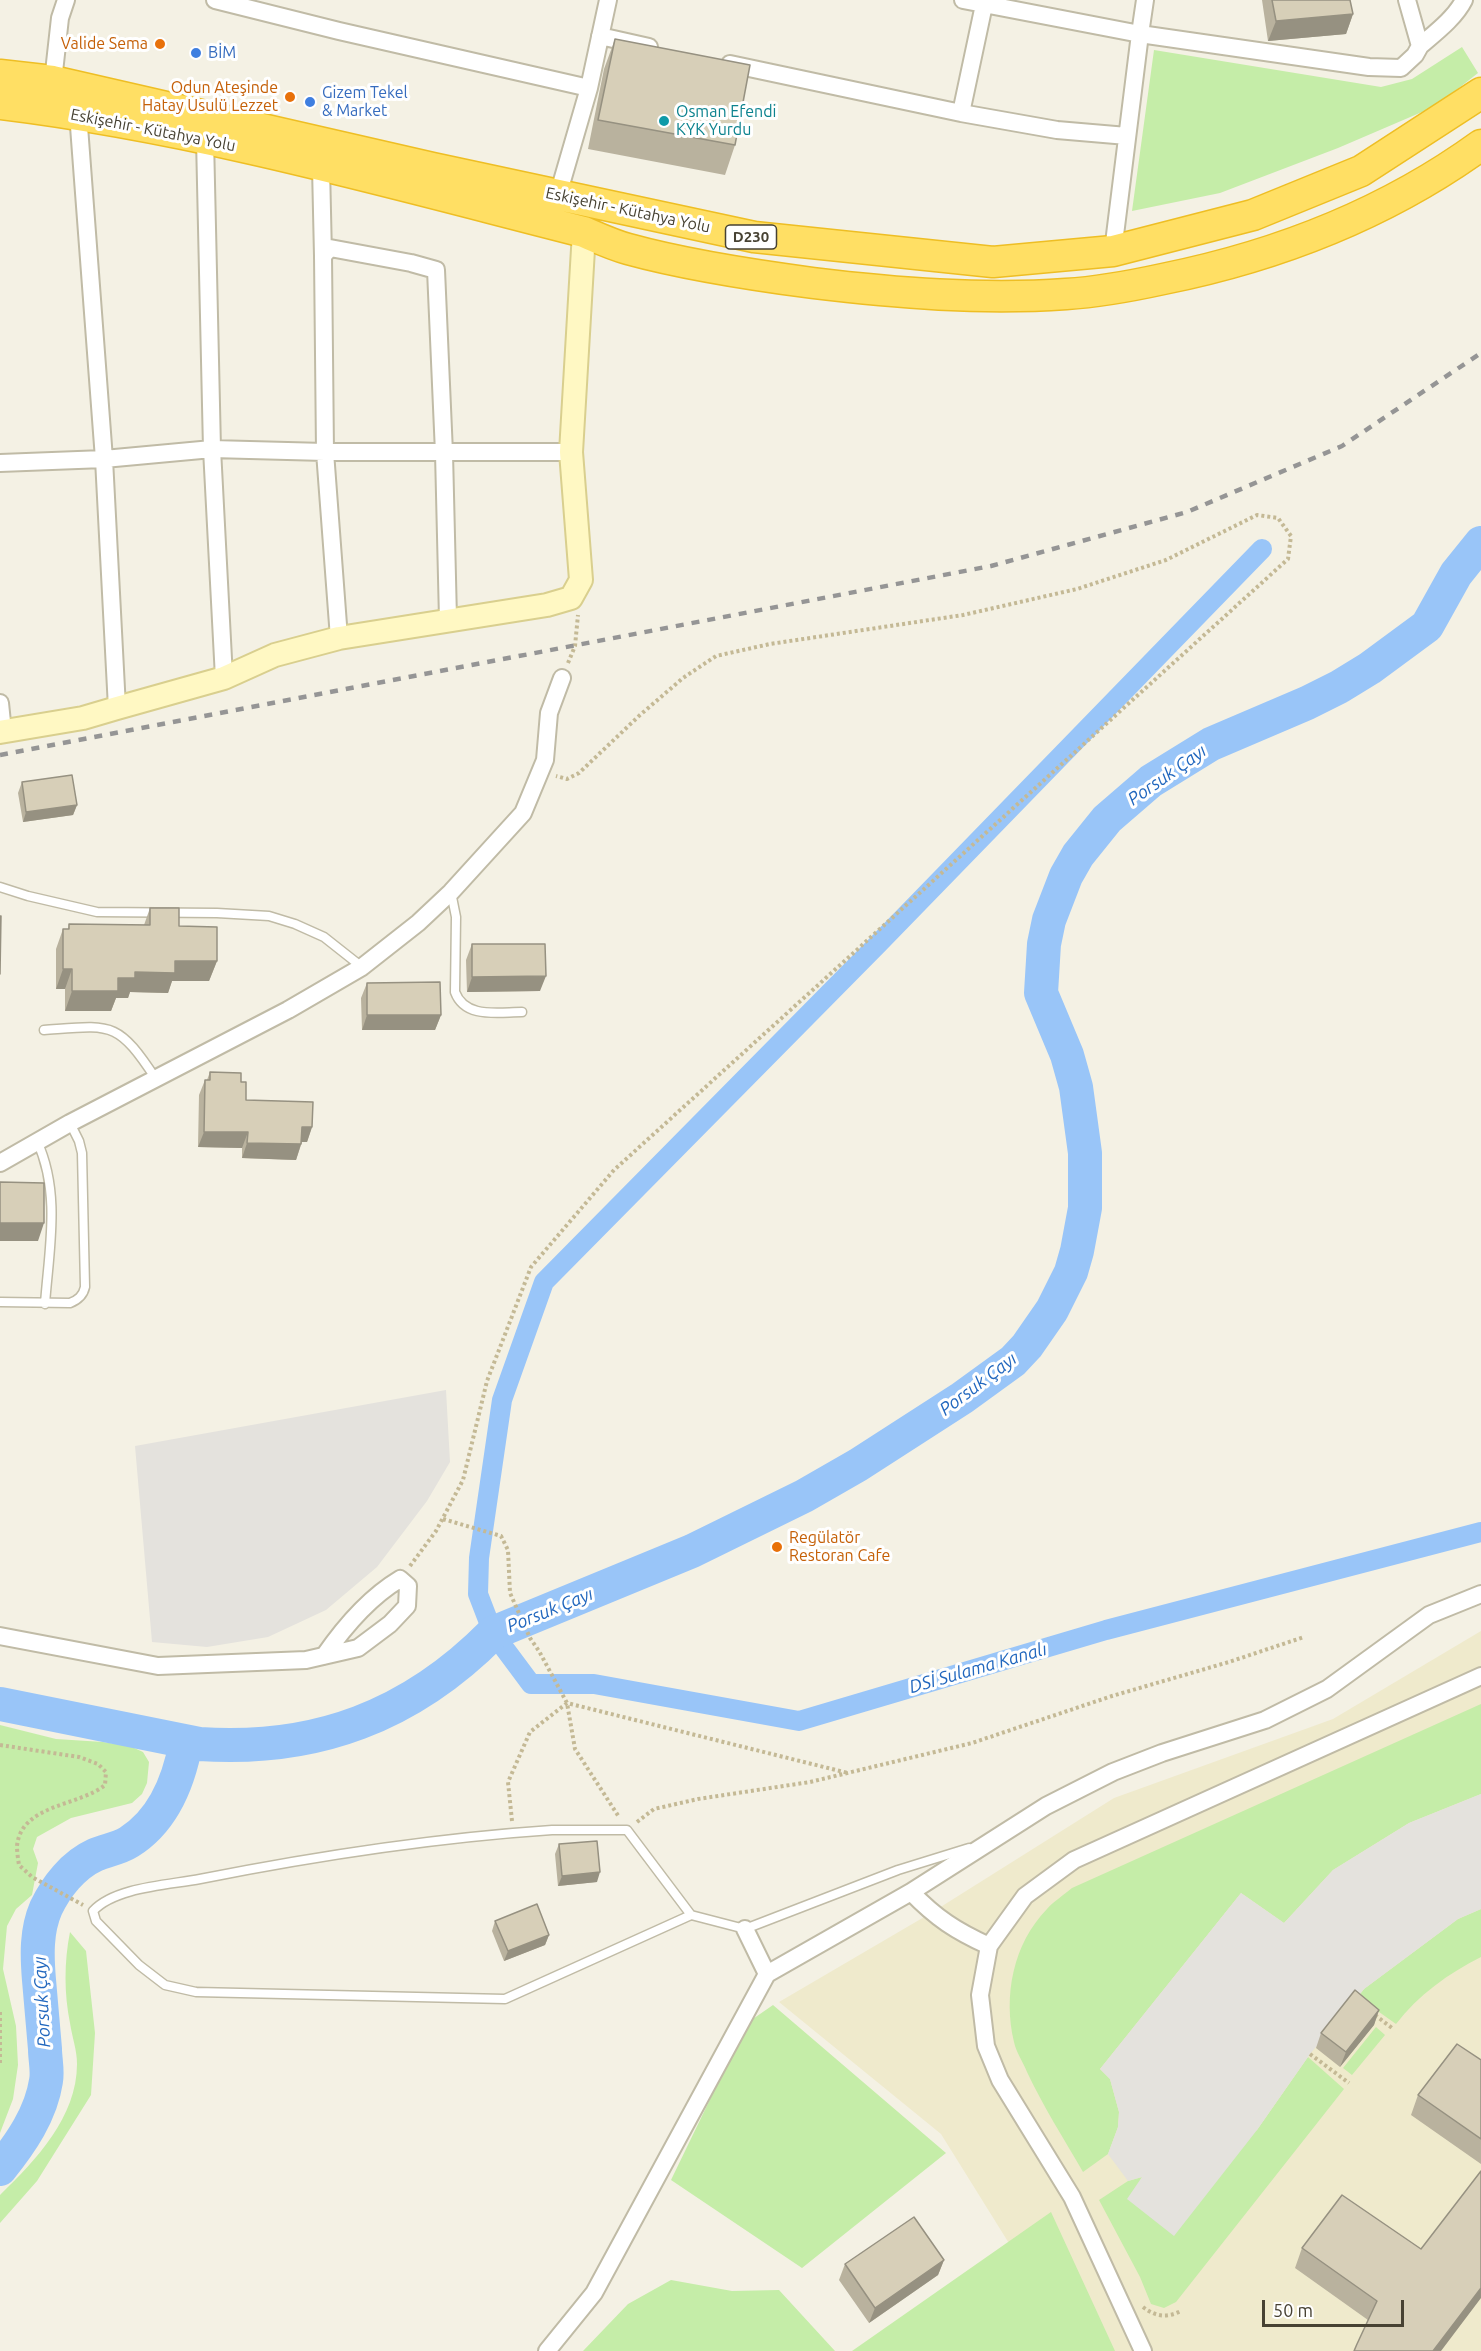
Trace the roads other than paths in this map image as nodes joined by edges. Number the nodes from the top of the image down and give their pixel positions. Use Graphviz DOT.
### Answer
graph roads {
  1 [pos="66,0"];
  2 [pos="215,0"];
  3 [pos="608,0"];
  4 [pos="963,0"];
  5 [pos="1145,0"];
  6 [pos="1407,0"];
  7 [pos="1464,0"];
  8 [pos="985,2"];
  9 [pos="1140,33"];
  10 [pos="600,36"];
  11 [pos="1420,46"];
  12 [pos="663,50"];
  13 [pos="708,59"];
  14 [pos="0,75"];
  15 [pos="53,81"];
  16 [pos="589,88"];
  17 [pos="1481,93"];
  18 [pos="0,104"];
  19 [pos="78,113"];
  20 [pos="961,113"];
  21 [pos="1127,136"];
  22 [pos="205,139"];
  23 [pos="1481,145"];
  24 [pos="321,167"];
  25 [pos="558,195"];
  26 [pos="584,232"];
  27 [pos="1113,251"];
  28 [pos="323,256"];
  29 [pos="212,449"];
  30 [pos="325,452"];
  31 [pos="572,452"];
  32 [pos="444,453"];
  33 [pos="104,459"];
  34 [pos="0,463"];
  35 [pos="448,619"];
  36 [pos="339,638"];
  37 [pos="224,678"];
  38 [pos="562,678"];
  39 [pos="0,703"];
  40 [pos="117,708"];
  41 [pos="1,732"];
  42 [pos="0,887"];
  43 [pos="451,892"];
  44 [pos="362,967"];
  45 [pos="522,1012"];
  46 [pos="44,1030"];
  47 [pos="156,1079"];
  48 [pos="70,1123"];
  49 [pos="37,1141"];
  50 [pos="0,1163"];
  51 [pos="0,1302"];
  52 [pos="45,1304"];
  53 [pos="1481,1594"];
  54 [pos="0,1636"];
  55 [pos="324,1656"];
  56 [pos="1481,1676"];
  57 [pos="984,1844"];
  58 [pos="911,1892"];
  59 [pos="691,1914"];
  60 [pos="745,1929"];
  61 [pos="990,1946"];
  62 [pos="768,1974"];
  63 [pos="547,2351"];
  64 [pos="1143,2351"];
  1 -- 15 [label="street"];
  2 -- 16 [label="street"];
  3 -- 10 [label="street"];
  4 -- 8 [label="street"];
  5 -- 9 [label="street"];
  6 -- 11 [label="street"];
  7 -- 11 [label="street"];
  8 -- 9 [label="street"];
  8 -- 20 [label="street"];
  9 -- 11 [label="street"];
  9 -- 21 [label="street"];
  10 -- 12 [label="street"];
  10 -- 16 [label="street"];
  13 -- 20 [label="street"];
  14 -- 15 [label="highway, Eskişehir - Kütahya Yolu / D230"];
  15 -- 25 [label="highway, Eskişehir - Kütahya Yolu / D230"];
  16 -- 25 [label="street"];
  17 -- 27 [label="highway, Eskişehir - Kütahya Yolu / D230"];
  18 -- 19 [label="highway, Eskişehir - Kütahya Yolu / D230"];
  19 -- 22 [label="highway, Eskişehir - Kütahya Yolu / D230"];
  19 -- 33 [label="street"];
  20 -- 21 [label="street"];
  21 -- 27 [label="street"];
  22 -- 24 [label="highway, Eskişehir - Kütahya Yolu / D230"];
  22 -- 29 [label="street"];
  23 -- 26 [label="highway, Eskişehir - Kütahya Yolu / D230"];
  24 -- 26 [label="highway, Eskişehir - Kütahya Yolu / D230"];
  24 -- 28 [label="street"];
  25 -- 27 [label="highway, Eskişehir - Kütahya Yolu / D230"];
  26 -- 31 [label="street"];
  28 -- 30 [label="street"];
  28 -- 32 [label="street"];
  29 -- 30 [label="street"];
  29 -- 33 [label="street"];
  29 -- 37 [label="street"];
  30 -- 32 [label="street"];
  30 -- 36 [label="street"];
  31 -- 32 [label="street"];
  31 -- 35 [label="street"];
  32 -- 35 [label="street"];
  33 -- 34 [label="street"];
  33 -- 40 [label="street"];
  35 -- 36 [label="street"];
  36 -- 37 [label="street"];
  37 -- 40 [label="street"];
  38 -- 43 [label="street"];
  39 -- 41 [label="street"];
  40 -- 41 [label="street"];
  42 -- 44 [label="lane"];
  43 -- 44 [label="street"];
  43 -- 45 [label="lane"];
  44 -- 47 [label="street"];
  46 -- 47 [label="lane"];
  47 -- 48 [label="street"];
  48 -- 49 [label="street"];
  48 -- 52 [label="lane"];
  49 -- 50 [label="street"];
  49 -- 52 [label="lane"];
  51 -- 52 [label="lane"];
  53 -- 57 [label="street"];
  54 -- 55 [label="street"];
  55 -- 55 [label="street"];
  56 -- 61 [label="street"];
  57 -- 58 [label="street"];
  57 -- 60 [label="lane"];
  58 -- 61 [label="street"];
  58 -- 62 [label="street"];
  59 -- 59 [label="lane"];
  59 -- 60 [label="lane"];
  60 -- 62 [label="street"];
  61 -- 64 [label="street"];
  62 -- 63 [label="street"];
}
